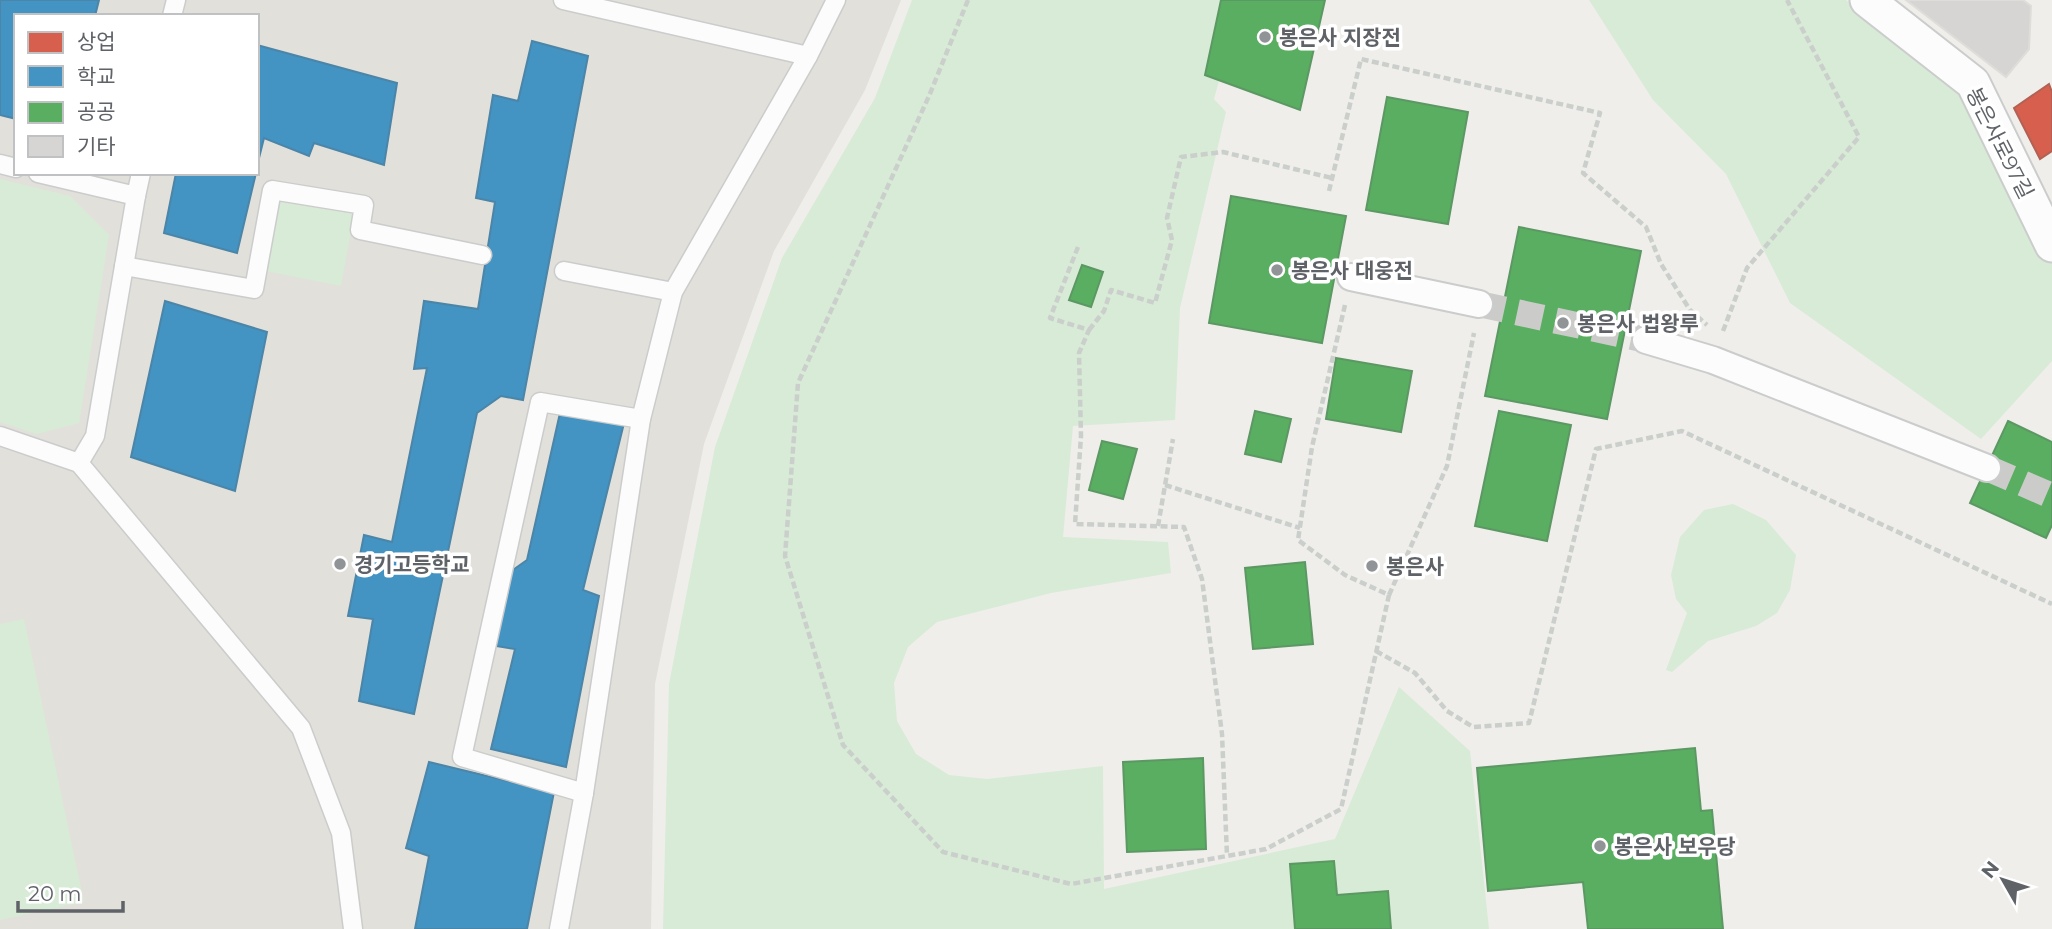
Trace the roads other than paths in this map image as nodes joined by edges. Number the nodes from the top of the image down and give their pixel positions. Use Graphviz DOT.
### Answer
graph roads {
  1 [pos="563,0"];
  2 [pos="836,0"];
  3 [pos="1867,0"];
  4 [pos="808,56"];
  5 [pos="47,175"];
  6 [pos="141,175"];
  7 [pos="136,196"];
  8 [pos="2052,245"];
  9 [pos="482,254"];
  10 [pos="124,266"];
  11 [pos="564,271"];
  12 [pos="1351,277"];
  13 [pos="673,292"];
  14 [pos="1479,304"];
  15 [pos="1646,340"];
  16 [pos="641,419"];
  17 [pos="0,436"];
  18 [pos="79,463"];
  19 [pos="1987,468"];
  20 [pos="584,793"];
  21 [pos="353,929"];
  22 [pos="559,929"];
  1 -- 4 [label="lane"];
  2 -- 4 [label="lane"];
  3 -- 8 [label="street, 봉은사로97길"];
  4 -- 13 [label="lane"];
  5 -- 7 [label="lane"];
  6 -- 7 [label="lane"];
  7 -- 10 [label="lane"];
  9 -- 10 [label="lane"];
  10 -- 18 [label="lane"];
  11 -- 13 [label="lane"];
  12 -- 14 [label="street"];
  13 -- 16 [label="lane"];
  15 -- 19 [label="street"];
  16 -- 20 [label="lane"];
  16 -- 20 [label="lane"];
  17 -- 18 [label="lane"];
  18 -- 21 [label="lane"];
  20 -- 22 [label="lane"];
}
